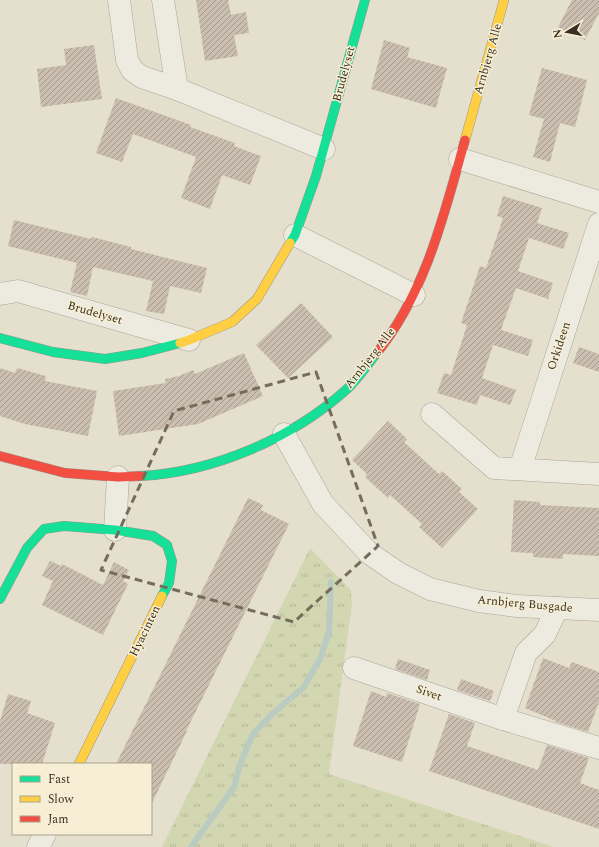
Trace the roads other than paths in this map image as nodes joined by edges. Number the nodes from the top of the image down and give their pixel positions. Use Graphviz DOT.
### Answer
graph roads {
  1 [pos="119,0"];
  2 [pos="163,0"];
  3 [pos="364,0"];
  4 [pos="504,0"];
  5 [pos="177,89"];
  6 [pos="324,149"];
  7 [pos="460,159"];
  8 [pos="599,202"];
  9 [pos="599,224"];
  10 [pos="295,235"];
  11 [pos="0,294"];
  12 [pos="414,295"];
  13 [pos="0,338"];
  14 [pos="189,340"];
  15 [pos="432,414"];
  16 [pos="284,434"];
  17 [pos="0,456"];
  18 [pos="520,468"];
  19 [pos="599,474"];
  20 [pos="118,477"];
  21 [pos="115,530"];
  22 [pos="0,599"];
  23 [pos="557,608"];
  24 [pos="599,610"];
  25 [pos="354,668"];
  26 [pos="503,719"];
  27 [pos="599,748"];
  28 [pos="79,763"];
  29 [pos="44,835"];
  30 [pos="38,847"];
  1 -- 5 [label="street"];
  2 -- 5 [label="street"];
  3 -- 6 [label="street, Brudelyset"];
  4 -- 7 [label="street, Arnbjerg Alle"];
  5 -- 6 [label="street"];
  6 -- 10 [label="street, Brudelyset"];
  7 -- 8 [label="street"];
  7 -- 12 [label="street, Arnbjerg Alle"];
  9 -- 18 [label="street, Orkideen"];
  10 -- 12 [label="street"];
  10 -- 14 [label="street, Brudelyset"];
  11 -- 14 [label="street, Brudelyset"];
  12 -- 16 [label="street, Arnbjerg Alle"];
  13 -- 14 [label="street, Brudelyset"];
  15 -- 18 [label="street"];
  16 -- 20 [label="street, Arnbjerg Alle"];
  16 -- 23 [label="street, Arnbjerg Busgade"];
  17 -- 20 [label="street, Arnbjerg Alle"];
  18 -- 19 [label="street"];
  20 -- 21 [label="street"];
  21 -- 22 [label="street, Hyacinten"];
  21 -- 28 [label="street, Hyacinten"];
  23 -- 24 [label="street, Arnbjerg Busgade"];
  23 -- 26 [label="street"];
  25 -- 26 [label="street, Sivet"];
  26 -- 27 [label="street, Sivet"];
  29 -- 30 [label="street"];
}
